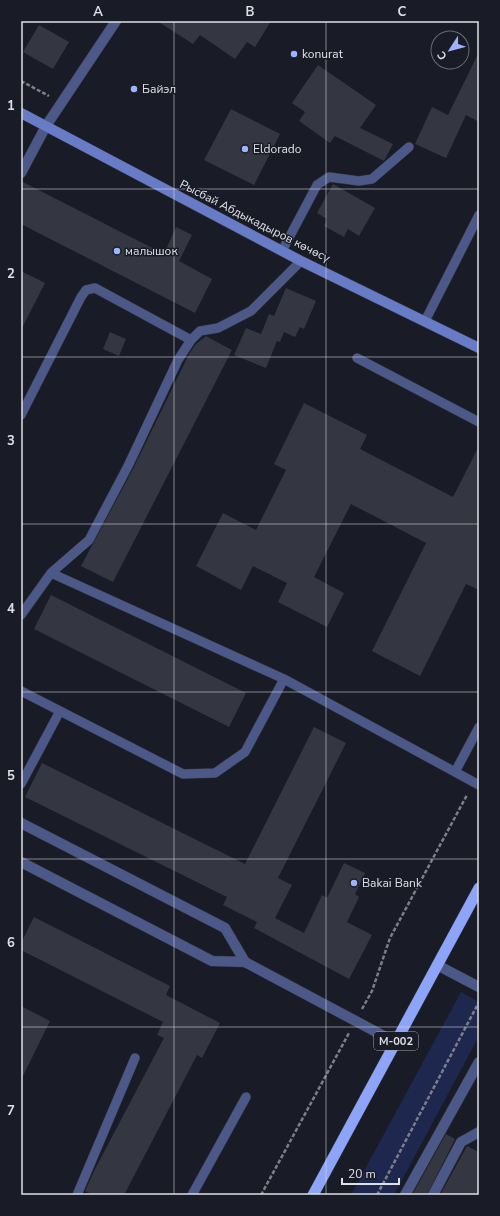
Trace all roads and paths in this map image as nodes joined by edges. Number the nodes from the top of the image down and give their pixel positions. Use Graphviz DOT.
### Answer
graph roads {
  1 [pos="116,21"];
  2 [pos="21,81"];
  3 [pos="62,103"];
  4 [pos="21,113"];
  5 [pos="46,126"];
  6 [pos="409,147"];
  7 [pos="21,173"];
  8 [pos="479,215"];
  9 [pos="282,251"];
  10 [pos="301,261"];
  11 [pos="425,321"];
  12 [pos="191,340"];
  13 [pos="479,348"];
  14 [pos="356,358"];
  15 [pos="21,415"];
  16 [pos="479,422"];
  17 [pos="51,573"];
  18 [pos="21,615"];
  19 [pos="284,679"];
  20 [pos="21,691"];
  21 [pos="60,711"];
  22 [pos="479,727"];
  23 [pos="455,772"];
  24 [pos="21,784"];
  25 [pos="476,784"];
  26 [pos="21,823"];
  27 [pos="21,862"];
  28 [pos="479,888"];
  29 [pos="245,962"];
  30 [pos="437,965"];
  31 [pos="479,986"];
  32 [pos="479,1001"];
  33 [pos="356,1022"];
  34 [pos="395,1042"];
  35 [pos="134,1058"];
  36 [pos="479,1062"];
  37 [pos="246,1097"];
  38 [pos="479,1132"];
  39 [pos="77,1195"];
  40 [pos="192,1195"];
  41 [pos="261,1195"];
  42 [pos="313,1195"];
  43 [pos="378,1195"];
  44 [pos="405,1195"];
  45 [pos="433,1195"];
  1 -- 3 [label="street"];
  2 -- 3 [label="path"];
  3 -- 5 [label="street"];
  4 -- 5 [label="main road, Рысбай Абдыкадыров көчөсү"];
  5 -- 7 [label="street"];
  5 -- 9 [label="main road, Рысбай Абдыкадыров көчөсү"];
  6 -- 9 [label="lane"];
  8 -- 11 [label="lane"];
  9 -- 10 [label="main road, Рысбай Абдыкадыров көчөсү"];
  10 -- 11 [label="main road, Рысбай Абдыкадыров көчөсү"];
  10 -- 12 [label="lane"];
  11 -- 13 [label="main road, Рысбай Абдыкадыров көчөсү"];
  12 -- 15 [label="lane"];
  12 -- 17 [label="lane"];
  14 -- 16 [label="lane"];
  17 -- 18 [label="lane"];
  17 -- 19 [label="lane"];
  19 -- 21 [label="lane"];
  19 -- 23 [label="lane"];
  20 -- 21 [label="lane"];
  21 -- 24 [label="lane"];
  22 -- 23 [label="lane"];
  23 -- 25 [label="lane"];
  25 -- 33 [label="path"];
  26 -- 29 [label="street"];
  27 -- 29 [label="street"];
  28 -- 30 [label="highway, M-002"];
  29 -- 33 [label="street"];
  30 -- 31 [label="street"];
  30 -- 34 [label="highway, M-002"];
  32 -- 43 [label="path"];
  33 -- 34 [label="street"];
  33 -- 41 [label="path"];
  34 -- 42 [label="highway, M-002"];
  35 -- 39 [label="lane"];
  36 -- 44 [label="street"];
  37 -- 40 [label="lane"];
  38 -- 45 [label="street"];
}
